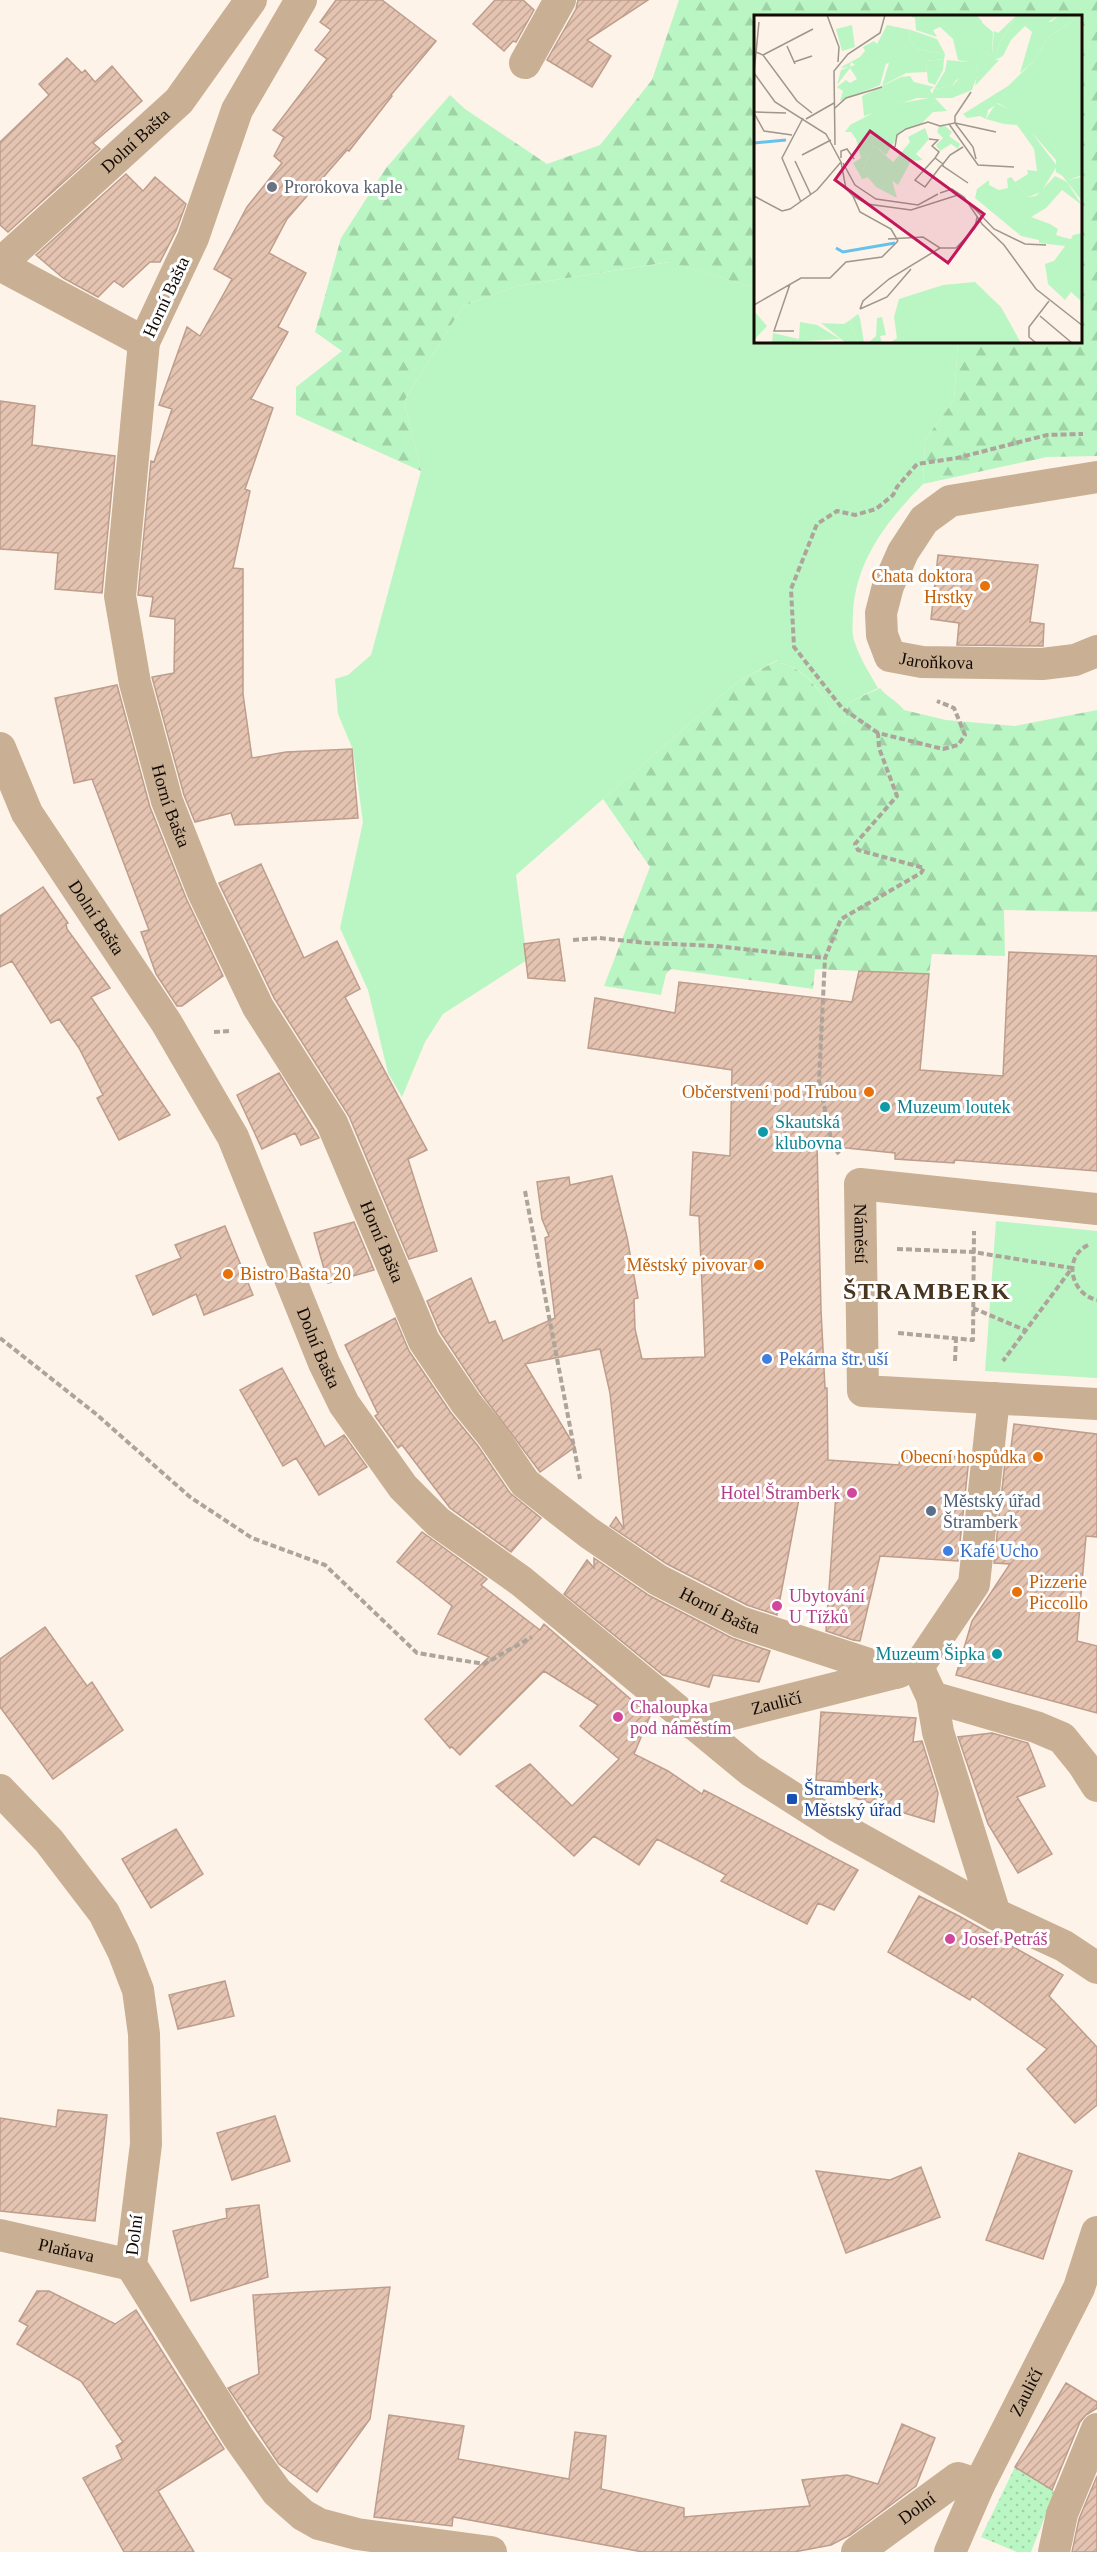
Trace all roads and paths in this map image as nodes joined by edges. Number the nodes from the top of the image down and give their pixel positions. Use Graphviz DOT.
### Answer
graph roads {
  1 [pos="251,0"];
  2 [pos="302,0"];
  3 [pos="560,0"];
  4 [pos="525,63"];
  5 [pos="0,264"];
  6 [pos="144,342"];
  7 [pos="1097,477"];
  8 [pos="1097,651"];
  9 [pos="934,700"];
  10 [pos="0,748"];
  11 [pos="573,940"];
  12 [pos="825,958"];
  13 [pos="211,1027"];
  14 [pos="233,1031"];
  15 [pos="860,1184"];
  16 [pos="525,1191"];
  17 [pos="975,1196"];
  18 [pos="1097,1209"];
  19 [pos="1093,1243"];
  20 [pos="973,1252"];
  21 [pos="1072,1268"];
  22 [pos="1097,1300"];
  23 [pos="973,1308"];
  24 [pos="1027,1331"];
  25 [pos="0,1338"];
  26 [pos="973,1340"];
  27 [pos="994,1398"];
  28 [pos="1097,1404"];
  29 [pos="589,1533"];
  30 [pos="566,1618"];
  31 [pos="907,1670"];
  32 [pos="932,1697"];
  33 [pos="693,1724"];
  34 [pos="1097,1786"];
  35 [pos="0,1790"];
  36 [pos="994,1914"];
  37 [pos="1096,1962"];
  38 [pos="1097,2232"];
  39 [pos="0,2235"];
  40 [pos="131,2265"];
  41 [pos="1088,2297"];
  42 [pos="1097,2429"];
  43 [pos="980,2485"];
  44 [pos="491,2552"];
  45 [pos="857,2552"];
  46 [pos="950,2552"];
  47 [pos="1054,2552"];
  1 -- 5 [label="street, Dolní Bašta"];
  2 -- 6 [label="street, Horní Bašta"];
  3 -- 4 [label="street"];
  5 -- 6 [label="street"];
  6 -- 29 [label="street, Horní Bašta"];
  7 -- 8 [label="street, Jaroňkova"];
  9 -- 12 [label="path"];
  10 -- 30 [label="street, Dolní Bašta"];
  11 -- 12 [label="path"];
  12 -- 15 [label="path"];
  13 -- 14 [label="path"];
  15 -- 17 [label="street, Náměstí"];
  15 -- 27 [label="street, Náměstí"];
  16 -- 29 [label="path"];
  17 -- 18 [label="street, Náměstí"];
  17 -- 20 [label="path"];
  19 -- 21 [label="path"];
  20 -- 21 [label="path"];
  20 -- 23 [label="path"];
  21 -- 22 [label="path"];
  21 -- 24 [label="path"];
  23 -- 24 [label="path"];
  23 -- 26 [label="path"];
  24 -- 27 [label="path"];
  25 -- 30 [label="path"];
  27 -- 28 [label="street, Náměstí"];
  27 -- 31 [label="street"];
  29 -- 31 [label="street, Horní Bašta"];
  30 -- 33 [label="street, Dolní Bašta"];
  31 -- 32 [label="street"];
  31 -- 33 [label="street, Zauličí"];
  32 -- 34 [label="street"];
  32 -- 36 [label="street"];
  33 -- 36 [label="street"];
  35 -- 40 [label="street, Dolní"];
  36 -- 37 [label="street"];
  38 -- 41 [label="street, Zauličí"];
  39 -- 40 [label="street, Plaňava"];
  40 -- 44 [label="street, Dolní"];
  41 -- 43 [label="street, Zauličí"];
  42 -- 47 [label="street"];
  43 -- 45 [label="street, Dolní"];
  43 -- 46 [label="street, Zauličí"];
}
